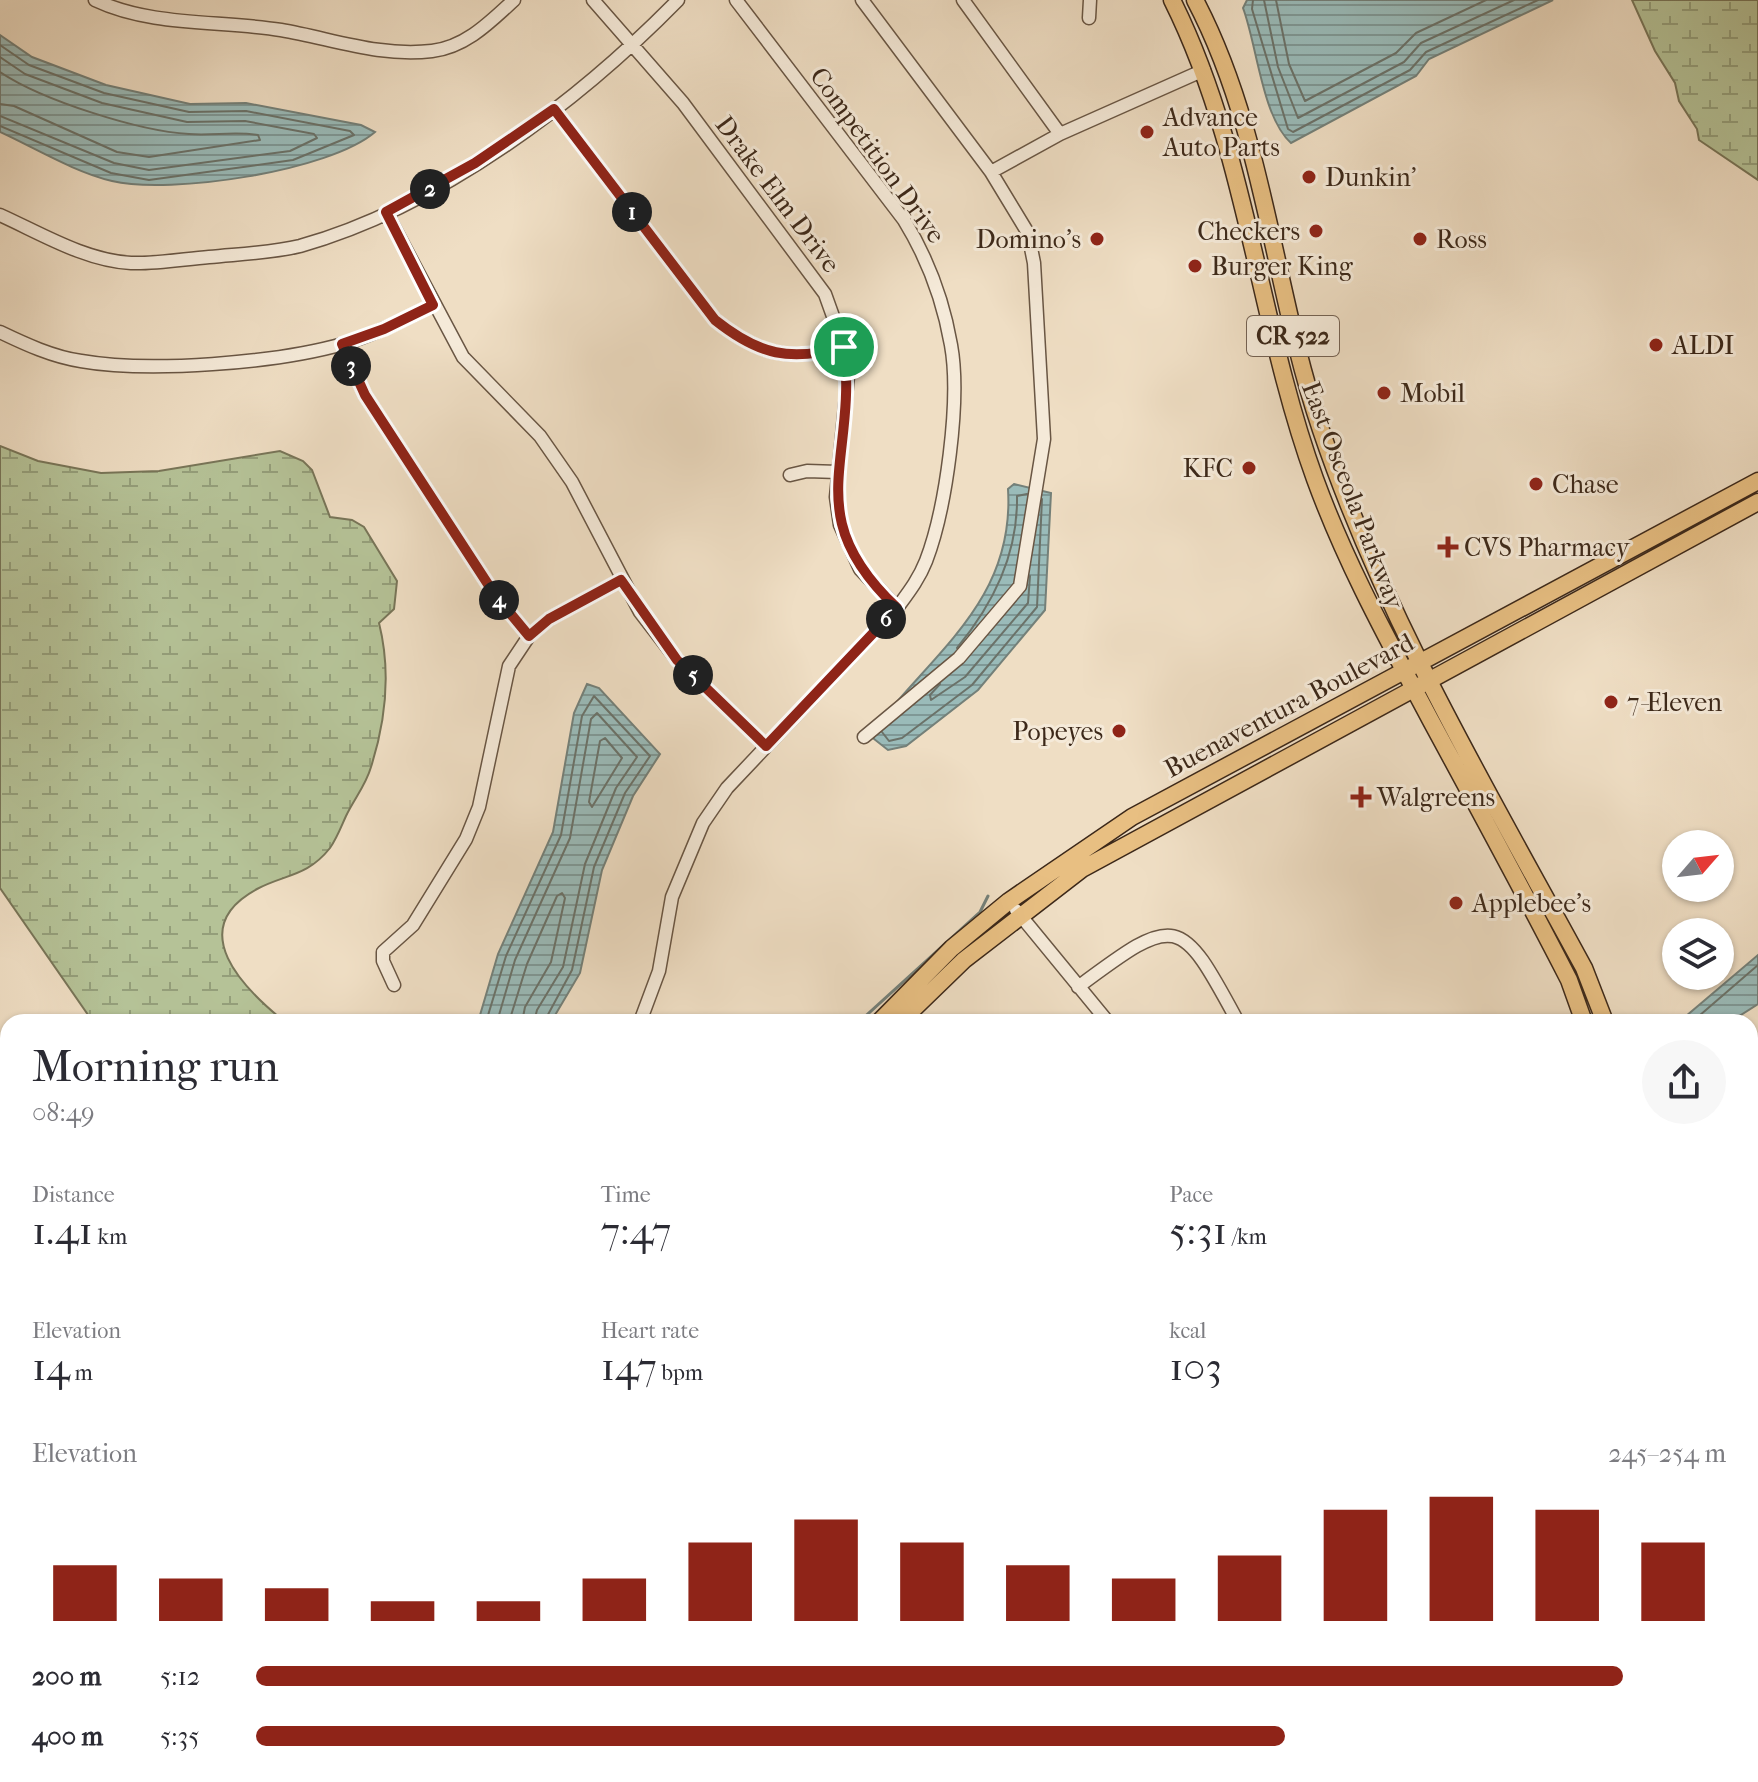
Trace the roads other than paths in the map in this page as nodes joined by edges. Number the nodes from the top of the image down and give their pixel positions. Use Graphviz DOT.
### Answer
graph roads {
  1 [pos="95,0"];
  2 [pos="514,0"];
  3 [pos="593,0"];
  4 [pos="678,0"];
  5 [pos="736,0"];
  6 [pos="862,0"];
  7 [pos="963,0"];
  8 [pos="1090,0"];
  9 [pos="1172,0"];
  10 [pos="1195,0"];
  11 [pos="1089,18"];
  12 [pos="633,45"];
  13 [pos="1204,70"];
  14 [pos="554,109"];
  15 [pos="1060,134"];
  16 [pos="991,172"];
  17 [pos="386,212"];
  18 [pos="0,215"];
  19 [pos="433,305"];
  20 [pos="1285,305"];
  21 [pos="1265,309"];
  22 [pos="0,332"];
  23 [pos="342,344"];
  24 [pos="844,347"];
  25 [pos="838,472"];
  26 [pos="790,475"];
  27 [pos="1758,481"];
  28 [pos="1758,502"];
  29 [pos="1712,506"];
  30 [pos="1720,523"];
  31 [pos="621,580"];
  32 [pos="897,608"];
  33 [pos="529,636"];
  34 [pos="1420,662"];
  35 [pos="1403,671"];
  36 [pos="1431,681"];
  37 [pos="1414,690"];
  38 [pos="864,737"];
  39 [pos="766,746"];
  40 [pos="1213,772"];
  41 [pos="1222,792"];
  42 [pos="1014,908"];
  43 [pos="1565,933"];
  44 [pos="1546,935"];
  45 [pos="394,985"];
  46 [pos="1078,987"];
  47 [pos="643,1014"];
  48 [pos="887,1014"];
  49 [pos="908,1014"];
  50 [pos="1101,1014"];
  51 [pos="1234,1014"];
  52 [pos="1581,1014"];
  53 [pos="1603,1014"];
  1 -- 2 [label="street"];
  3 -- 12 [label="street, Drake Elm Drive"];
  4 -- 12 [label="street"];
  5 -- 32 [label="street, Competition Drive"];
  6 -- 16 [label="street"];
  7 -- 15 [label="street"];
  8 -- 11 [label="street"];
  9 -- 13 [label="main road, East Osceola Parkway / CR 522"];
  10 -- 20 [label="main road, East Osceola Parkway / CR 522"];
  12 -- 14 [label="street"];
  12 -- 24 [label="street, Drake Elm Drive"];
  13 -- 15 [label="street"];
  13 -- 21 [label="main road, East Osceola Parkway / CR 522"];
  14 -- 17 [label="street"];
  14 -- 24 [label="street"];
  15 -- 16 [label="street"];
  16 -- 38 [label="street"];
  17 -- 18 [label="street"];
  17 -- 19 [label="street"];
  19 -- 23 [label="street"];
  19 -- 31 [label="street"];
  20 -- 21 [label="street"];
  20 -- 34 [label="main road, East Osceola Parkway / CR 522"];
  21 -- 35 [label="main road, East Osceola Parkway / CR 522"];
  22 -- 23 [label="street"];
  23 -- 33 [label="street"];
  24 -- 25 [label="street, Drake Elm Drive"];
  25 -- 26 [label="street"];
  25 -- 32 [label="street, Drake Elm Drive"];
  27 -- 29 [label="main road, Buenaventura Boulevard"];
  28 -- 30 [label="main road, Buenaventura Boulevard"];
  29 -- 30 [label="street"];
  29 -- 34 [label="main road, Buenaventura Boulevard"];
  30 -- 36 [label="main road, Buenaventura Boulevard"];
  31 -- 33 [label="street"];
  31 -- 39 [label="street"];
  32 -- 39 [label="street, Competition Drive"];
  33 -- 45 [label="street"];
  34 -- 35 [label="main road, Buenaventura Boulevard"];
  34 -- 36 [label="main road, East Osceola Parkway / CR 522"];
  35 -- 37 [label="main road, East Osceola Parkway / CR 522"];
  35 -- 40 [label="main road, Buenaventura Boulevard"];
  36 -- 37 [label="main road, Buenaventura Boulevard"];
  36 -- 43 [label="main road, East Osceola Parkway / CR 522"];
  37 -- 41 [label="main road, Buenaventura Boulevard"];
  37 -- 44 [label="main road, East Osceola Parkway / CR 522"];
  39 -- 47 [label="street, Competition Drive"];
  40 -- 41 [label="street"];
  40 -- 42 [label="main road, Buenaventura Boulevard"];
  41 -- 42 [label="main road, Buenaventura Boulevard"];
  42 -- 46 [label="street"];
  42 -- 48 [label="main road, Buenaventura Boulevard"];
  42 -- 49 [label="main road, Buenaventura Boulevard"];
  43 -- 44 [label="street"];
  43 -- 53 [label="main road, East Osceola Parkway / CR 522"];
  44 -- 52 [label="main road, East Osceola Parkway / CR 522"];
  46 -- 50 [label="street"];
  46 -- 51 [label="street"];
}
